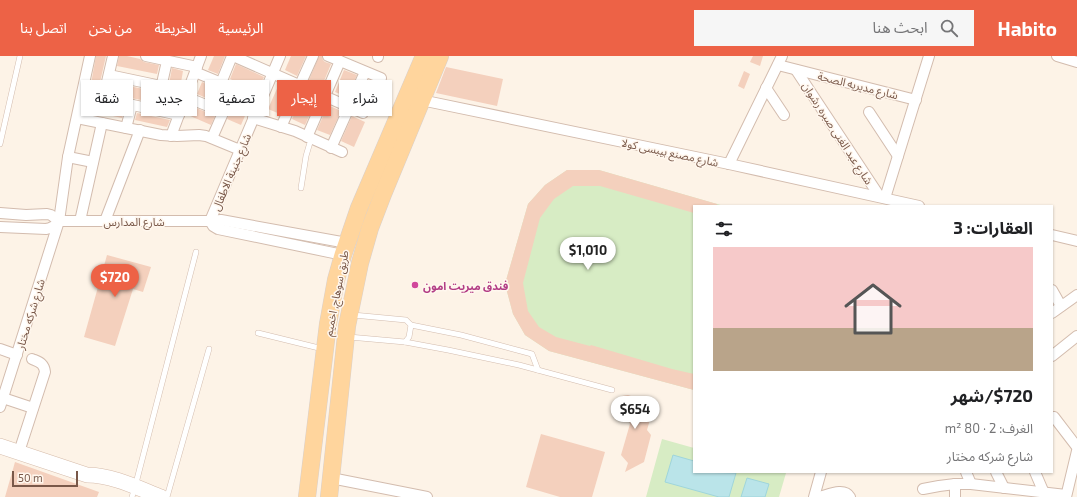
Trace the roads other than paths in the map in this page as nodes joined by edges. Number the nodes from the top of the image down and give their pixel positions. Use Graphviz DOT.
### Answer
graph roads {
  1 [pos="20,56"];
  2 [pos="90,56"];
  3 [pos="113,56"];
  4 [pos="146,56"];
  5 [pos="201,56"];
  6 [pos="233,56"];
  7 [pos="280,56"];
  8 [pos="312,56"];
  9 [pos="328,56"];
  10 [pos="424,56"];
  11 [pos="440,56"];
  12 [pos="929,56"];
  13 [pos="1057,56"];
  14 [pos="247,59"];
  15 [pos="167,60"];
  16 [pos="340,61"];
  17 [pos="780,61"];
  18 [pos="1077,62"];
  19 [pos="196,69"];
  20 [pos="796,70"];
  21 [pos="365,72"];
  22 [pos="272,73"];
  23 [pos="109,75"];
  24 [pos="381,78"];
  25 [pos="85,80"];
  26 [pos="108,80"];
  27 [pos="162,80"];
  28 [pos="192,80"];
  29 [pos="216,80"];
  30 [pos="222,80"];
  31 [pos="288,80"];
  32 [pos="302,80"];
  33 [pos="362,80"];
  34 [pos="269,81"];
  35 [pos="141,82"];
  36 [pos="331,82"];
  37 [pos="766,88"];
  38 [pos="81,98"];
  39 [pos="421,100"];
  40 [pos="916,100"];
  41 [pos="869,112"];
  42 [pos="784,115"];
  43 [pos="129,116"];
  44 [pos="179,116"];
  45 [pos="221,116"];
  46 [pos="286,116"];
  47 [pos="317,116"];
  48 [pos="346,116"];
  49 [pos="76,118"];
  50 [pos="254,118"];
  51 [pos="102,123"];
  52 [pos="281,126"];
  53 [pos="126,128"];
  54 [pos="140,130"];
  55 [pos="171,136"];
  56 [pos="212,138"];
  57 [pos="309,138"];
  58 [pos="0,144"];
  59 [pos="331,148"];
  60 [pos="240,150"];
  61 [pos="342,152"];
  62 [pos="68,156"];
  63 [pos="898,156"];
  64 [pos="93,162"];
  65 [pos="729,164"];
  66 [pos="301,188"];
  67 [pos="882,198"];
  68 [pos="894,203"];
  69 [pos="911,205"];
  70 [pos="0,213"];
  71 [pos="58,220"];
  72 [pos="80,220"];
  73 [pos="106,221"];
  74 [pos="210,221"];
  75 [pos="0,226"];
  76 [pos="1053,235"];
  77 [pos="1077,241"];
  78 [pos="345,249"];
  79 [pos="196,252"];
  80 [pos="1053,292"];
  81 [pos="1077,295"];
  82 [pos="1061,306"];
  83 [pos="1053,312"];
  84 [pos="328,324"];
  85 [pos="411,325"];
  86 [pos="348,326"];
  87 [pos="258,333"];
  88 [pos="1077,336"];
  89 [pos="405,342"];
  90 [pos="0,349"];
  91 [pos="209,349"];
  92 [pos="326,350"];
  93 [pos="17,355"];
  94 [pos="1053,355"];
  95 [pos="32,359"];
  96 [pos="538,370"];
  97 [pos="612,390"];
  98 [pos="2,398"];
  99 [pos="33,408"];
  100 [pos="1054,417"];
  101 [pos="0,446"];
  102 [pos="1077,447"];
  103 [pos="1077,451"];
  104 [pos="19,452"];
  105 [pos="821,473"];
  106 [pos="966,473"];
  107 [pos="996,473"];
  108 [pos="1035,473"];
  109 [pos="331,478"];
  110 [pos="955,484"];
  111 [pos="971,484"];
  112 [pos="1004,488"];
  113 [pos="923,489"];
  114 [pos="1044,493"];
  115 [pos="133,494"];
  116 [pos="396,494"];
  117 [pos="1066,496"];
  118 [pos="161,497"];
  119 [pos="166,497"];
  120 [pos="308,497"];
  121 [pos="329,497"];
  122 [pos="427,497"];
  123 [pos="814,497"];
  124 [pos="818,497"];
  125 [pos="850,497"];
  126 [pos="955,497"];
  1 -- 58 [label="lane"];
  2 -- 25 [label="street, شارع شركه مختار"];
  3 -- 23 [label="street"];
  4 -- 15 [label="street"];
  5 -- 19 [label="street"];
  6 -- 14 [label="street"];
  6 -- 30 [label="street"];
  7 -- 22 [label="street, شارع جنينة الاطفال"];
  8 -- 32 [label="street"];
  9 -- 16 [label="street"];
  10 -- 78 [label="main road, طريق سوهاج, اخميم"];
  11 -- 39 [label="main road, طريق سوهاج, اخميم"];
  12 -- 40 [label="street"];
  13 -- 18 [label="street"];
  14 -- 22 [label="street"];
  15 -- 19 [label="street"];
  15 -- 27 [label="street"];
  16 -- 21 [label="street"];
  16 -- 36 [label="street"];
  17 -- 20 [label="street, شارع مديريه الصحة"];
  17 -- 37 [label="street"];
  19 -- 28 [label="street"];
  19 -- 29 [label="street"];
  20 -- 40 [label="street, شارع مديريه الصحة"];
  20 -- 67 [label="street, شارع عبد الغنى صبره رشوان"];
  21 -- 24 [label="street"];
  21 -- 33 [label="street"];
  22 -- 31 [label="street"];
  22 -- 34 [label="street, شارع جنينة الاطفال"];
  23 -- 26 [label="street"];
  23 -- 35 [label="street"];
  37 -- 42 [label="street"];
  37 -- 65 [label="street"];
  38 -- 49 [label="street, شارع شركه مختار"];
  39 -- 65 [label="street, شارع مصنع بيبسى كولا"];
  39 -- 86 [label="main road, طريق سوهاج, اخميم"];
  40 -- 63 [label="street"];
  41 -- 63 [label="street"];
  43 -- 53 [label="street"];
  44 -- 55 [label="street"];
  45 -- 56 [label="street"];
  46 -- 52 [label="street"];
  47 -- 57 [label="street"];
  48 -- 59 [label="street"];
  49 -- 51 [label="street"];
  49 -- 62 [label="street, شارع شركه مختار"];
  50 -- 52 [label="street"];
  50 -- 60 [label="street, شارع جنينة الاطفال"];
  51 -- 53 [label="street"];
  51 -- 64 [label="street"];
  52 -- 57 [label="street"];
  53 -- 54 [label="street"];
  54 -- 55 [label="street"];
  54 -- 73 [label="street"];
  55 -- 56 [label="street"];
  56 -- 60 [label="street"];
  57 -- 59 [label="street"];
  57 -- 66 [label="lane"];
  59 -- 61 [label="street"];
  60 -- 74 [label="street, شارع جنينة الاطفال"];
  62 -- 64 [label="street"];
  62 -- 71 [label="street, شارع شركه مختار"];
  63 -- 67 [label="street"];
  64 -- 72 [label="street"];
  65 -- 67 [label="street, شارع مصنع بيبسى كولا"];
  67 -- 68 [label="street, شارع مصنع بيبسى كولا"];
  68 -- 69 [label="street, شارع مصنع بيبسى كولا"];
  70 -- 71 [label="street, شارع المدارس"];
  71 -- 72 [label="street, شارع المدارس"];
  71 -- 75 [label="street, شارع المدارس"];
  71 -- 93 [label="street, شارع شركه مختار"];
  72 -- 73 [label="street, شارع المدارس"];
  73 -- 74 [label="street, شارع المدارس"];
  74 -- 78 [label="street, شارع المدارس"];
  76 -- 77 [label="street"];
  78 -- 84 [label="main road, طريق سوهاج, اخميم"];
  79 -- 115 [label="lane"];
  80 -- 82 [label="street"];
  81 -- 82 [label="street"];
  82 -- 83 [label="street"];
  84 -- 86 [label="main road"];
  84 -- 92 [label="main road, طريق سوهاج, اخميم"];
  85 -- 86 [label="lane"];
  85 -- 89 [label="lane"];
  85 -- 96 [label="lane"];
  86 -- 89 [label="lane"];
  86 -- 109 [label="main road, طريق سوهاج, اخميم"];
  87 -- 92 [label="lane"];
  88 -- 94 [label="street"];
  89 -- 96 [label="lane"];
  90 -- 93 [label="street"];
  91 -- 119 [label="lane"];
  92 -- 120 [label="main road, طريق سوهاج, اخميم"];
  93 -- 98 [label="street, شارع شركه مختار"];
  95 -- 99 [label="street"];
  96 -- 97 [label="lane"];
  98 -- 99 [label="street"];
  99 -- 104 [label="street"];
  100 -- 102 [label="street"];
  101 -- 104 [label="main road"];
  103 -- 117 [label="street"];
  104 -- 115 [label="main road"];
  105 -- 123 [label="street"];
  106 -- 111 [label="street"];
  107 -- 112 [label="street"];
  108 -- 114 [label="street"];
  109 -- 116 [label="street"];
  109 -- 121 [label="main road, طريق سوهاج, اخميم"];
  110 -- 111 [label="street"];
  110 -- 113 [label="street"];
  110 -- 126 [label="street"];
  111 -- 112 [label="street"];
  112 -- 114 [label="street"];
  114 -- 117 [label="street"];
  115 -- 118 [label="main road"];
  116 -- 122 [label="street"];
  124 -- 125 [label="street"];
}
